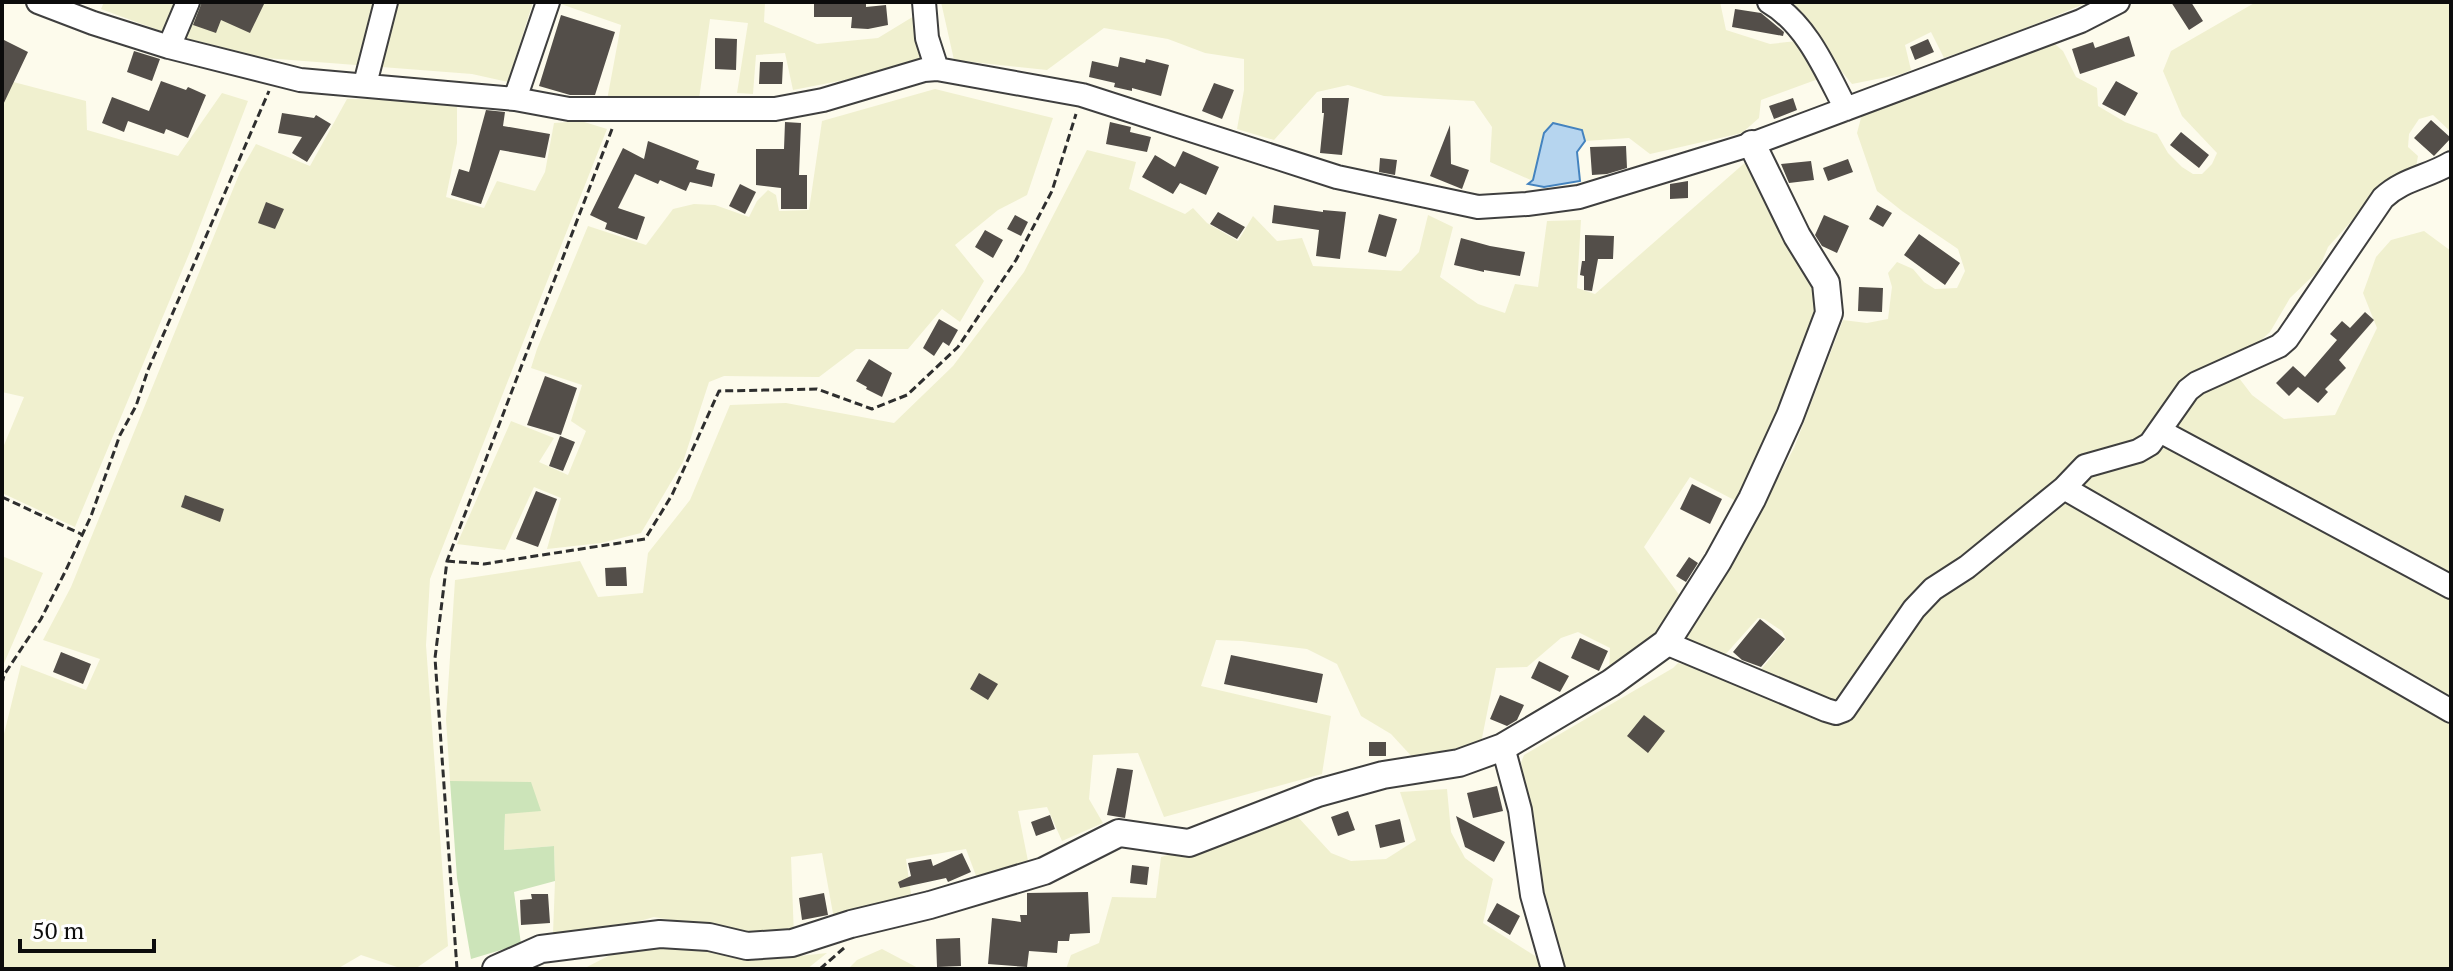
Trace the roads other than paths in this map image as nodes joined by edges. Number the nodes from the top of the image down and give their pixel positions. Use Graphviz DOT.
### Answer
graph roads {
  1 [pos="38,2"];
  2 [pos="188,2"];
  3 [pos="386,2"];
  4 [pos="548,2"];
  5 [pos="924,2"];
  6 [pos="1769,2"];
  7 [pos="2118,2"];
  8 [pos="169,47"];
  9 [pos="937,69"];
  10 [pos="365,84"];
  11 [pos="515,99"];
  12 [pos="1846,109"];
  13 [pos="1752,144"];
  14 [pos="2451,163"];
  15 [pos="2160,431"];
  16 [pos="2064,488"];
  17 [pos="2451,587"];
  18 [pos="1666,643"];
  19 [pos="2451,711"];
  20 [pos="1503,747"];
  21 [pos="496,969"];
  22 [pos="1553,969"];
  1 -- 8 [label="street"];
  2 -- 8 [label="street"];
  3 -- 10 [label="street"];
  4 -- 11 [label="street"];
  5 -- 9 [label="street"];
  6 -- 12 [label="street"];
  7 -- 12 [label="street"];
  8 -- 10 [label="street"];
  9 -- 11 [label="street"];
  9 -- 13 [label="street"];
  10 -- 11 [label="street"];
  12 -- 13 [label="street"];
  13 -- 18 [label="street"];
  14 -- 15 [label="street"];
  15 -- 16 [label="street"];
  15 -- 17 [label="street"];
  16 -- 18 [label="street"];
  16 -- 19 [label="street"];
  18 -- 20 [label="street"];
  20 -- 21 [label="street"];
  20 -- 22 [label="street"];
}
